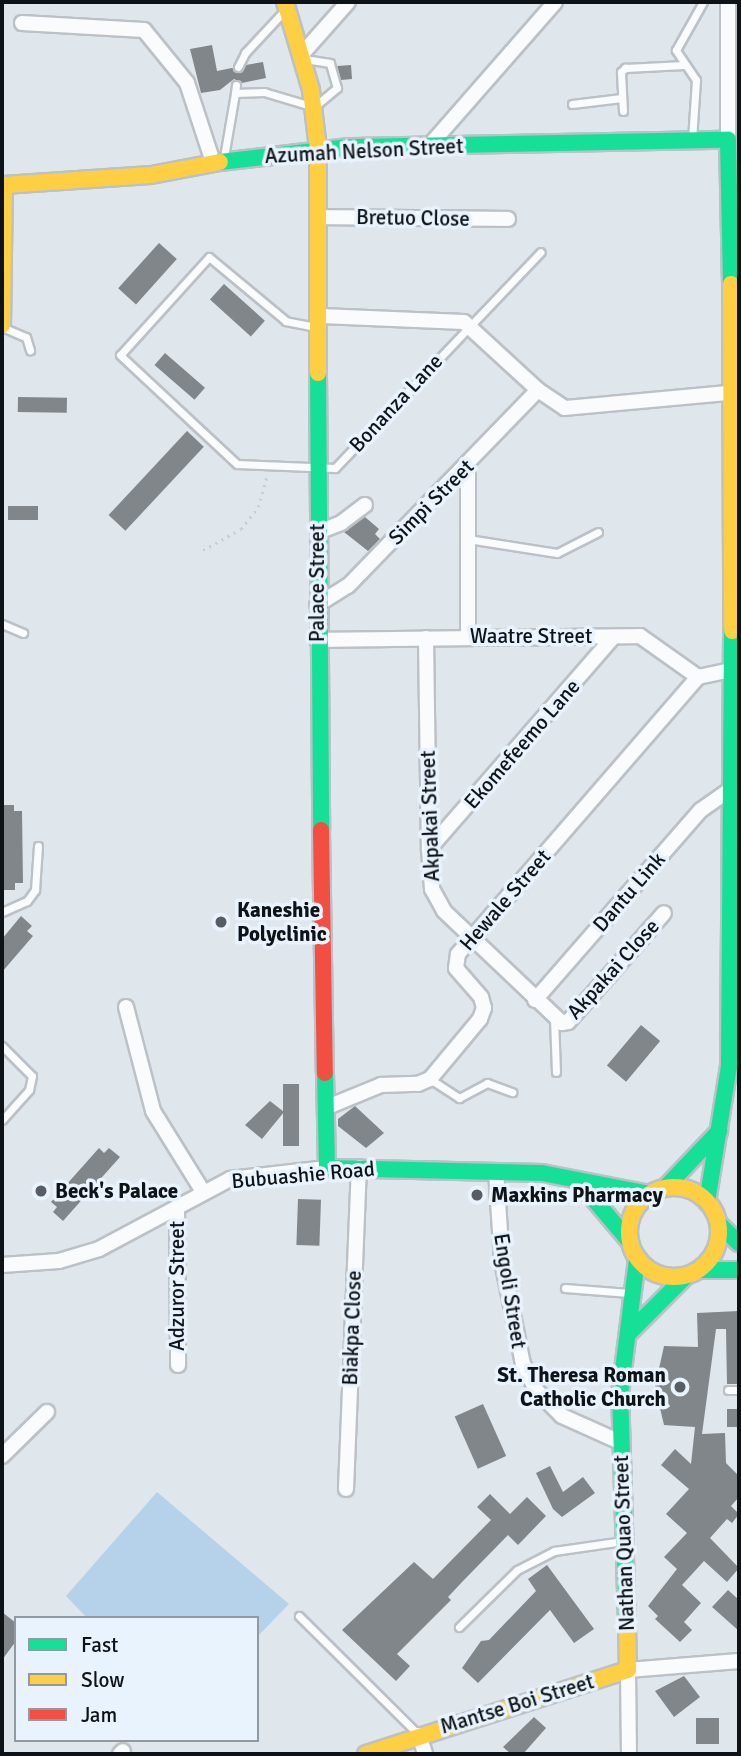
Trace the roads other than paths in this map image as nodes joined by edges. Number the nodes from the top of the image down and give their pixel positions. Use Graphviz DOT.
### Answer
graph roads {
  1 [pos="348,2"];
  2 [pos="555,2"];
  3 [pos="703,2"];
  4 [pos="728,2"];
  5 [pos="286,5"];
  6 [pos="22,23"];
  7 [pos="302,57"];
  8 [pos="684,65"];
  9 [pos="238,67"];
  10 [pos="622,98"];
  11 [pos="572,104"];
  12 [pos="314,107"];
  13 [pos="623,111"];
  14 [pos="728,140"];
  15 [pos="692,141"];
  16 [pos="430,145"];
  17 [pos="318,149"];
  18 [pos="218,162"];
  19 [pos="3,185"];
  20 [pos="319,217"];
  21 [pos="508,219"];
  22 [pos="733,231"];
  23 [pos="541,252"];
  24 [pos="321,321"];
  25 [pos="468,325"];
  26 [pos="2,326"];
  27 [pos="30,350"];
  28 [pos="538,390"];
  29 [pos="736,392"];
  30 [pos="468,466"];
  31 [pos="318,467"];
  32 [pos="365,505"];
  33 [pos="318,531"];
  34 [pos="598,531"];
  35 [pos="468,539"];
  36 [pos="317,605"];
  37 [pos="2,624"];
  38 [pos="23,633"];
  39 [pos="468,636"];
  40 [pos="613,637"];
  41 [pos="426,638"];
  42 [pos="317,640"];
  43 [pos="730,670"];
  44 [pos="698,677"];
  45 [pos="728,791"];
  46 [pos="38,846"];
  47 [pos="429,849"];
  48 [pos="733,905"];
  49 [pos="2,912"];
  50 [pos="664,913"];
  51 [pos="470,940"];
  52 [pos="535,1000"];
  53 [pos="126,1007"];
  54 [pos="558,1020"];
  55 [pos="2,1046"];
  56 [pos="556,1072"];
  57 [pos="430,1079"];
  58 [pos="512,1091"];
  59 [pos="325,1108"];
  60 [pos="2,1120"];
  61 [pos="719,1131"];
  62 [pos="359,1167"];
  63 [pos="327,1168"];
  64 [pos="496,1171"];
  65 [pos="581,1184"];
  66 [pos="202,1190"];
  67 [pos="657,1191"];
  68 [pos="707,1202"];
  69 [pos="177,1208"];
  70 [pos="718,1223"];
  71 [pos="630,1242"];
  72 [pos="739,1243"];
  73 [pos="637,1259"];
  74 [pos="2,1265"];
  75 [pos="739,1270"];
  76 [pos="692,1273"];
  77 [pos="565,1288"];
  78 [pos="634,1294"];
  79 [pos="630,1332"];
  80 [pos="178,1365"];
  81 [pos="728,1390"];
  82 [pos="739,1390"];
  83 [pos="47,1412"];
  84 [pos="620,1442"];
  85 [pos="2,1456"];
  86 [pos="346,1489"];
  87 [pos="623,1541"];
  88 [pos="299,1616"];
  89 [pos="459,1627"];
  90 [pos="739,1661"];
  91 [pos="628,1670"];
  92 [pos="419,1735"];
  93 [pos="366,1754"];
  94 [pos="425,1754"];
  95 [pos="629,1754"];
  1 -- 7 [label="street"];
  2 -- 16 [label="street"];
  3 -- 8 [label="lane"];
  4 -- 14 [label="street"];
  5 -- 7 [label="street, Palace Street"];
  5 -- 9 [label="lane"];
  6 -- 18 [label="street"];
  7 -- 12 [label="street, Palace Street"];
  7 -- 12 [label="lane"];
  8 -- 10 [label="lane"];
  8 -- 15 [label="lane"];
  10 -- 11 [label="lane"];
  10 -- 13 [label="lane"];
  12 -- 17 [label="street, Palace Street"];
  12 -- 18 [label="lane"];
  14 -- 15 [label="street, Azumah Nelson Street"];
  14 -- 22 [label="street"];
  15 -- 16 [label="street, Azumah Nelson Street"];
  16 -- 17 [label="street, Azumah Nelson Street"];
  17 -- 18 [label="street, Azumah Nelson Street"];
  17 -- 20 [label="street, Palace Street"];
  18 -- 19 [label="street, Azumah Nelson Street"];
  19 -- 26 [label="street"];
  20 -- 21 [label="street, Bretuo Close"];
  20 -- 24 [label="street, Palace Street"];
  22 -- 29 [label="street"];
  23 -- 25 [label="lane"];
  24 -- 25 [label="street"];
  24 -- 31 [label="street, Palace Street"];
  24 -- 31 [label="lane"];
  25 -- 28 [label="street"];
  25 -- 31 [label="lane, Bonanza Lane"];
  26 -- 27 [label="lane"];
  28 -- 29 [label="street"];
  28 -- 30 [label="street, Simpi Street"];
  29 -- 43 [label="street"];
  30 -- 35 [label="street"];
  30 -- 36 [label="street, Simpi Street"];
  31 -- 33 [label="street, Palace Street"];
  32 -- 33 [label="street"];
  33 -- 36 [label="street, Palace Street"];
  34 -- 35 [label="lane"];
  35 -- 39 [label="street"];
  36 -- 42 [label="street, Palace Street"];
  37 -- 38 [label="lane"];
  39 -- 40 [label="street, Waatre Street"];
  39 -- 41 [label="street, Waatre Street"];
  40 -- 44 [label="street, Waatre Street"];
  40 -- 47 [label="street, Ekomefeemo Lane"];
  41 -- 42 [label="street, Waatre Street"];
  41 -- 47 [label="street, Akpakai Street"];
  42 -- 59 [label="street, Palace Street"];
  43 -- 44 [label="street"];
  43 -- 45 [label="street"];
  44 -- 51 [label="street, Hewale Street"];
  45 -- 48 [label="street"];
  45 -- 52 [label="street, Dantu Link"];
  46 -- 49 [label="lane"];
  47 -- 51 [label="street, Akpakai Street"];
  48 -- 61 [label="street"];
  50 -- 54 [label="street, Akpakai Close"];
  51 -- 52 [label="street, Akpakai Street"];
  51 -- 57 [label="street, Hewale Street"];
  52 -- 54 [label="street, Akpakai Street"];
  53 -- 66 [label="street"];
  54 -- 56 [label="lane"];
  55 -- 60 [label="lane"];
  57 -- 58 [label="lane"];
  57 -- 59 [label="street"];
  59 -- 63 [label="street, Palace Street"];
  61 -- 67 [label="street"];
  61 -- 68 [label="street"];
  62 -- 63 [label="street, Bubuashie Road"];
  62 -- 64 [label="street, Bubuashie Road"];
  62 -- 86 [label="street, Biakpa Close"];
  63 -- 66 [label="street, Bubuashie Road"];
  64 -- 65 [label="street, Bubuashie Road"];
  64 -- 84 [label="street, Engoli Street"];
  65 -- 67 [label="street, Bubuashie Road"];
  65 -- 71 [label="street"];
  66 -- 69 [label="street, Bubuashie Road"];
  67 -- 68 [label="street"];
  67 -- 71 [label="street"];
  68 -- 70 [label="street"];
  69 -- 74 [label="street, Bubuashie Road"];
  69 -- 80 [label="street, Adzuror Street"];
  70 -- 72 [label="street"];
  70 -- 76 [label="street"];
  71 -- 73 [label="street"];
  73 -- 76 [label="street"];
  73 -- 78 [label="street, Nathan Quao Street"];
  75 -- 76 [label="street"];
  76 -- 79 [label="street"];
  77 -- 78 [label="lane"];
  78 -- 79 [label="street, Nathan Quao Street"];
  79 -- 84 [label="street, Nathan Quao Street"];
  81 -- 82 [label="lane"];
  83 -- 85 [label="street"];
  84 -- 87 [label="street, Nathan Quao Street"];
  87 -- 89 [label="lane"];
  87 -- 91 [label="street, Nathan Quao Street"];
  88 -- 92 [label="lane"];
  90 -- 91 [label="street"];
  91 -- 92 [label="street, Mantse Boi Street"];
  91 -- 95 [label="street, Nathan Quao Street"];
  92 -- 93 [label="street, Mantse Boi Street"];
  92 -- 94 [label="street"];
}
